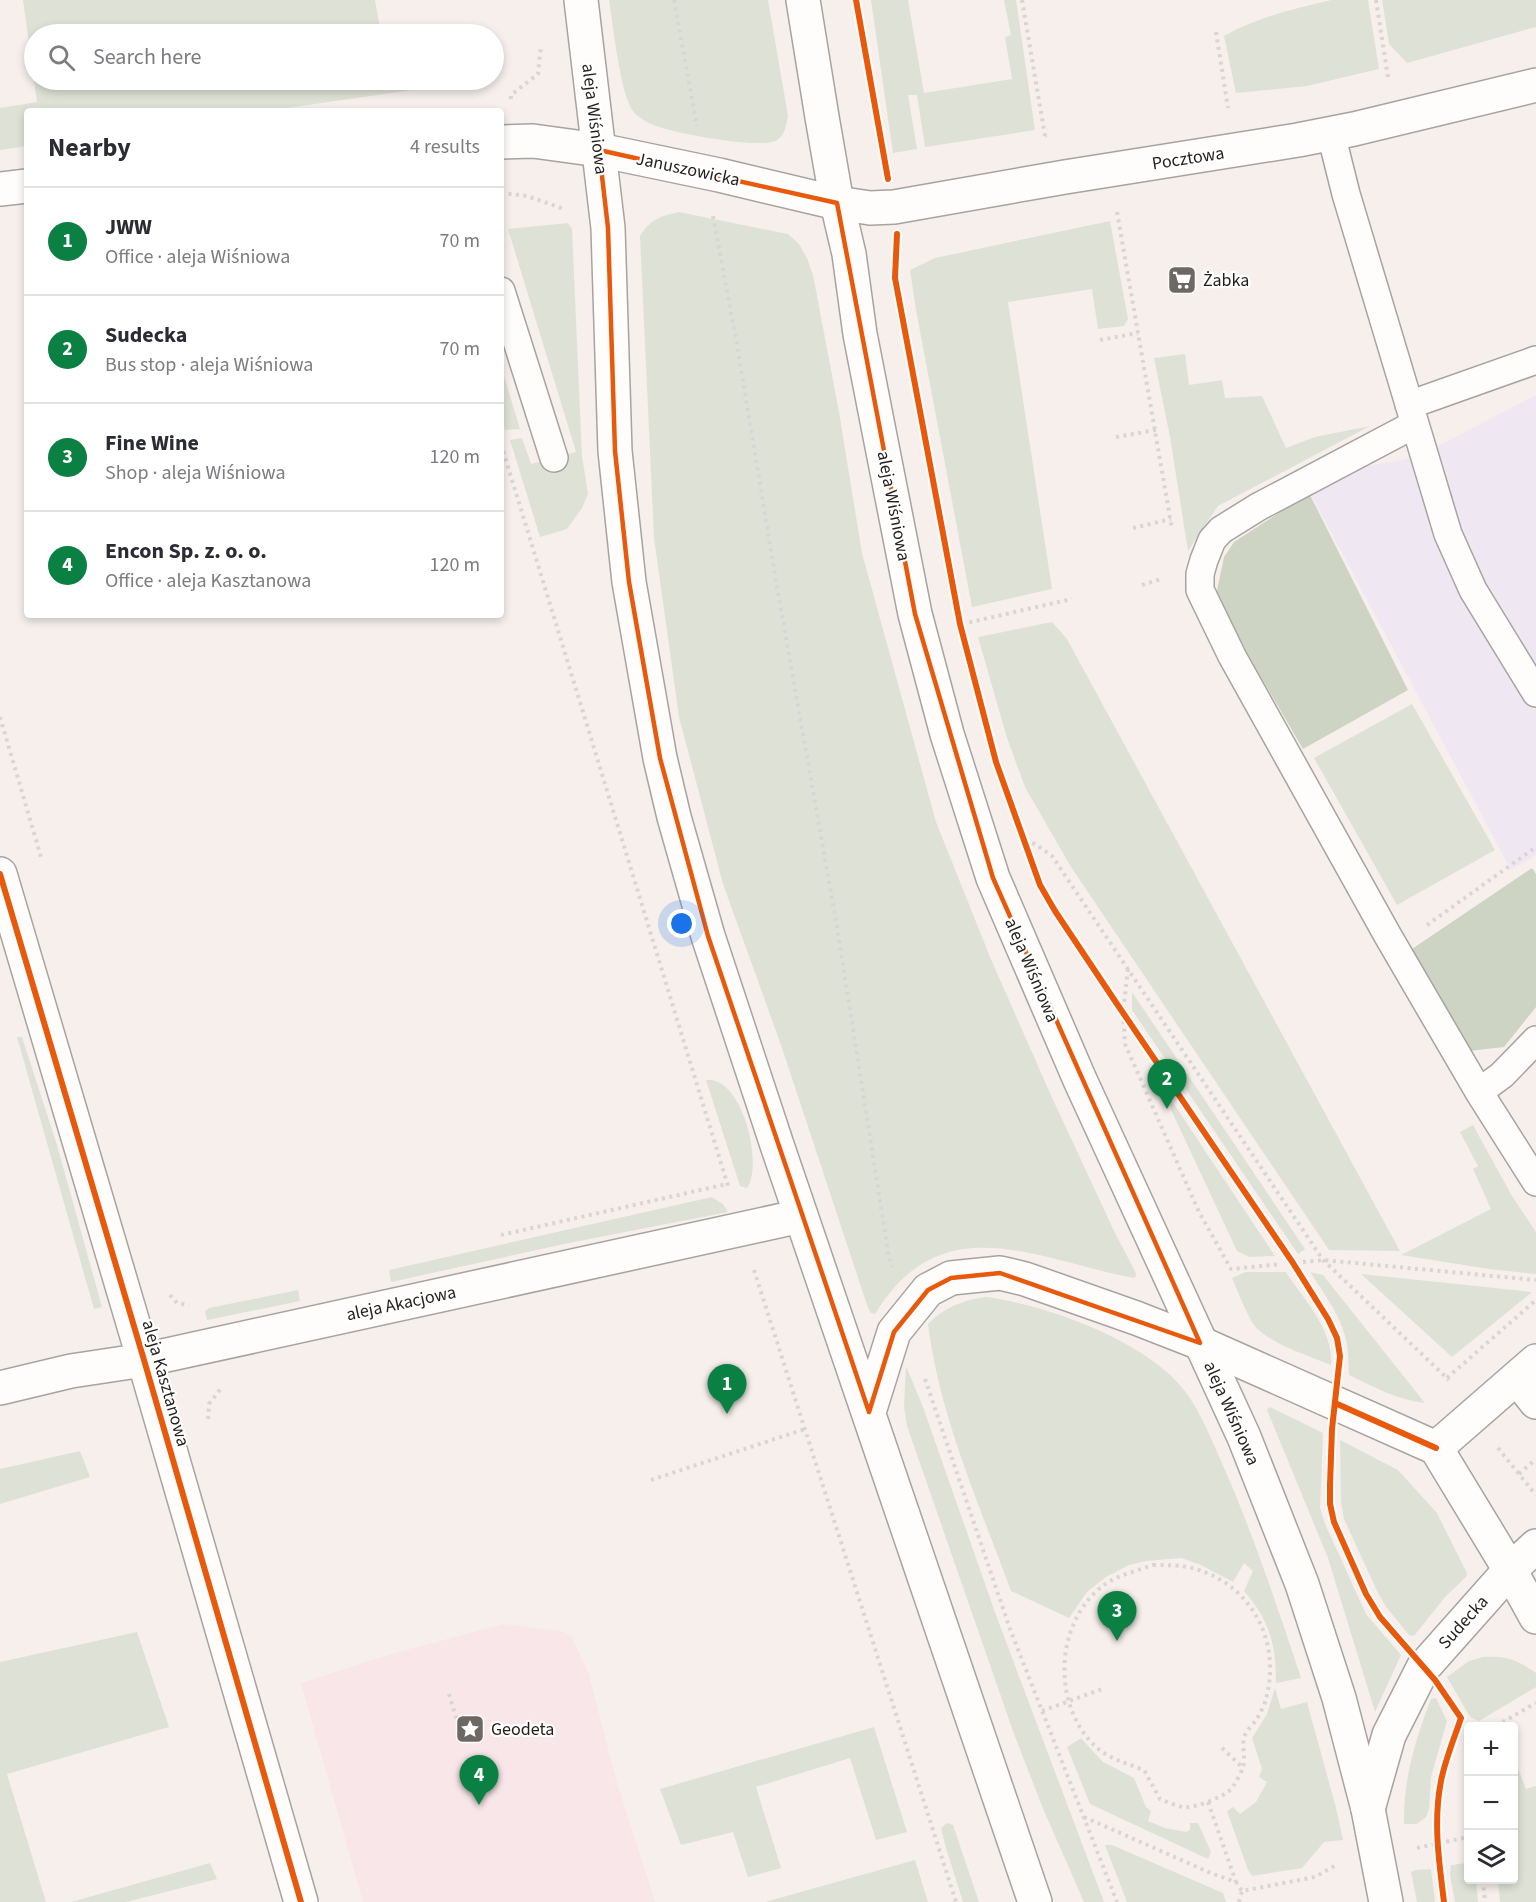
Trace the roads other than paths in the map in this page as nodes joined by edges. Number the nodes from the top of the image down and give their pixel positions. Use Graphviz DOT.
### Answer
graph roads {
  1 [pos="581,0"];
  2 [pos="803,0"];
  3 [pos="1536,85"];
  4 [pos="1331,134"];
  5 [pos="504,142"];
  6 [pos="599,150"];
  7 [pos="24,186"];
  8 [pos="0,189"];
  9 [pos="837,203"];
  10 [pos="504,300"];
  11 [pos="1536,360"];
  12 [pos="1412,415"];
  13 [pos="554,458"];
  14 [pos="1536,693"];
  15 [pos="0,874"];
  16 [pos="1536,1040"];
  17 [pos="1479,1092"];
  18 [pos="1536,1182"];
  19 [pos="801,1216"];
  20 [pos="1200,1343"];
  21 [pos="144,1360"];
  22 [pos="1530,1381"];
  23 [pos="0,1388"];
  24 [pos="869,1412"];
  25 [pos="1436,1448"];
  26 [pos="1536,1546"];
  27 [pos="1510,1570"];
  28 [pos="1536,1617"];
  29 [pos="1368,1809"];
  30 [pos="301,1902"];
  31 [pos="1035,1902"];
  32 [pos="1386,1902"];
  1 -- 6 [label="main road, aleja Wiśniowa"];
  2 -- 9 [label="main road, aleja Wiśniowa"];
  3 -- 4 [label="main road, Pocztowa"];
  4 -- 9 [label="main road, Pocztowa"];
  4 -- 12 [label="lane"];
  5 -- 6 [label="main road, Januszowicka"];
  6 -- 9 [label="main road, Januszowicka"];
  6 -- 19 [label="main road, aleja Wiśniowa"];
  7 -- 8 [label="main road"];
  9 -- 20 [label="main road, aleja Wiśniowa"];
  10 -- 13 [label="lane"];
  11 -- 12 [label="lane"];
  12 -- 14 [label="lane"];
  12 -- 17 [label="lane"];
  15 -- 21 [label="main road, aleja Kasztanowa"];
  16 -- 17 [label="lane"];
  17 -- 18 [label="lane"];
  19 -- 21 [label="main road, aleja Akacjowa"];
  19 -- 24 [label="main road, aleja Wiśniowa"];
  20 -- 24 [label="main road"];
  20 -- 25 [label="main road"];
  20 -- 29 [label="main road, aleja Wiśniowa"];
  21 -- 23 [label="main road, aleja Akacjowa"];
  21 -- 30 [label="main road, aleja Kasztanowa"];
  22 -- 25 [label="main road"];
  24 -- 31 [label="main road, aleja Wiśniowa"];
  25 -- 27 [label="main road"];
  26 -- 27 [label="main road, Sudecka"];
  27 -- 28 [label="main road"];
  27 -- 29 [label="main road, Sudecka"];
  29 -- 32 [label="main road, aleja Wiśniowa"];
}
